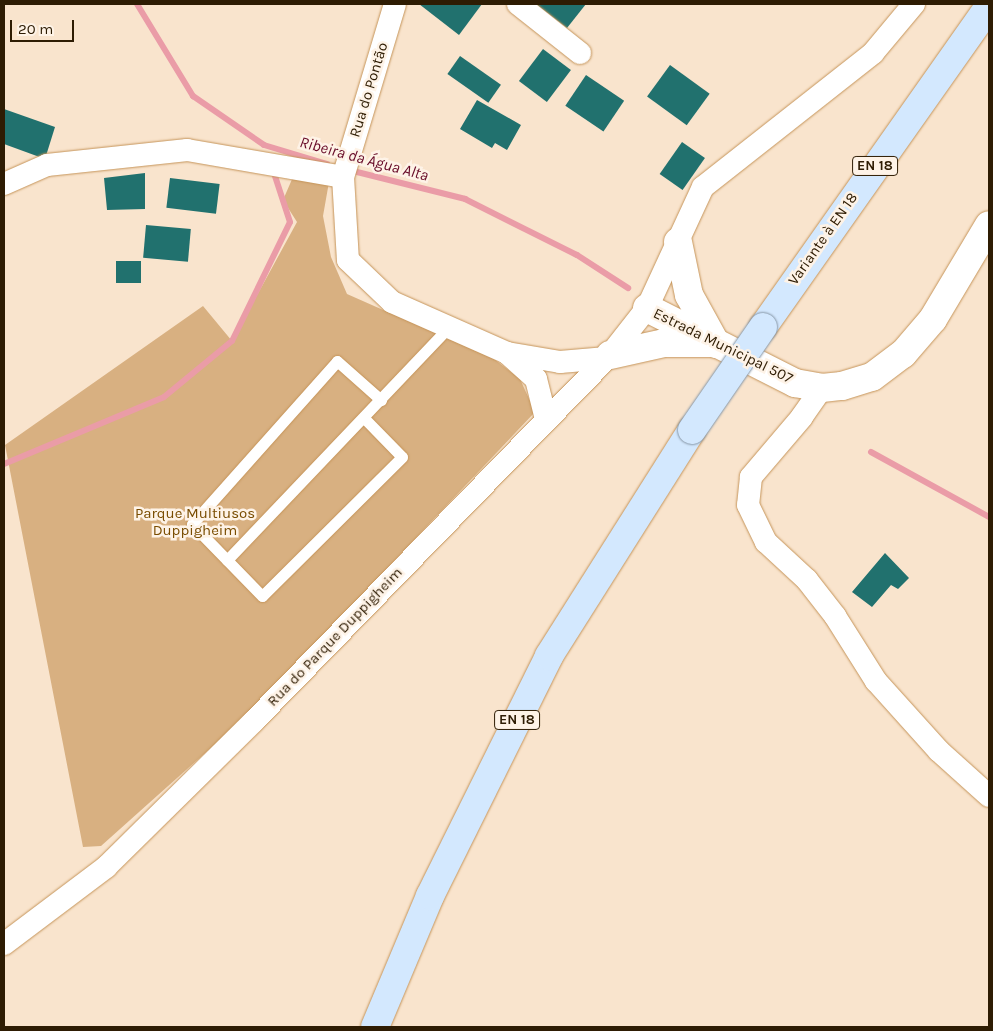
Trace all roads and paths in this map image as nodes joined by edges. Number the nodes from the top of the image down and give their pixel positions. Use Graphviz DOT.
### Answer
graph roads {
  1 [pos="395,4"];
  2 [pos="518,4"];
  3 [pos="914,4"];
  4 [pos="989,7"];
  5 [pos="580,53"];
  6 [pos="4,164"];
  7 [pos="30,173"];
  8 [pos="344,177"];
  9 [pos="4,184"];
  10 [pos="989,225"];
  11 [pos="678,242"];
  12 [pos="647,308"];
  13 [pos="450,327"];
  14 [pos="716,344"];
  15 [pos="507,353"];
  16 [pos="608,356"];
  17 [pos="553,360"];
  18 [pos="536,379"];
  19 [pos="822,388"];
  20 [pos="573,392"];
  21 [pos="381,400"];
  22 [pos="364,418"];
  23 [pos="546,419"];
  24 [pos="227,560"];
  25 [pos="989,796"];
  26 [pos="4,944"];
  27 [pos="375,1027"];
  1 -- 8 [label="street, Rua do Pontão"];
  2 -- 5 [label="street"];
  3 -- 11 [label="street, Rua do Parque Duppigheim"];
  4 -- 27 [label="main road, Variante à EN 18 / EN 18, bridge"];
  6 -- 7 [label="street"];
  7 -- 8 [label="street"];
  7 -- 9 [label="street"];
  8 -- 13 [label="street, Rua do Pontão"];
  10 -- 19 [label="street, Estrada Municipal 507"];
  11 -- 12 [label="street, Rua do Parque Duppigheim"];
  11 -- 14 [label="street"];
  12 -- 14 [label="street, Estrada Municipal 507"];
  12 -- 16 [label="street, Rua do Parque Duppigheim"];
  13 -- 15 [label="street, Rua do Pontão"];
  13 -- 21 [label="lane"];
  14 -- 16 [label="street"];
  14 -- 19 [label="street, Estrada Municipal 507"];
  15 -- 17 [label="street"];
  15 -- 18 [label="street"];
  16 -- 17 [label="street"];
  16 -- 20 [label="street, Rua do Parque Duppigheim"];
  17 -- 20 [label="street"];
  18 -- 20 [label="street"];
  18 -- 23 [label="street"];
  19 -- 25 [label="street"];
  20 -- 23 [label="street, Rua do Parque Duppigheim"];
  21 -- 22 [label="lane"];
  21 -- 24 [label="lane"];
  22 -- 24 [label="lane"];
  22 -- 24 [label="lane"];
  23 -- 26 [label="street, Rua do Parque Duppigheim"];
}
